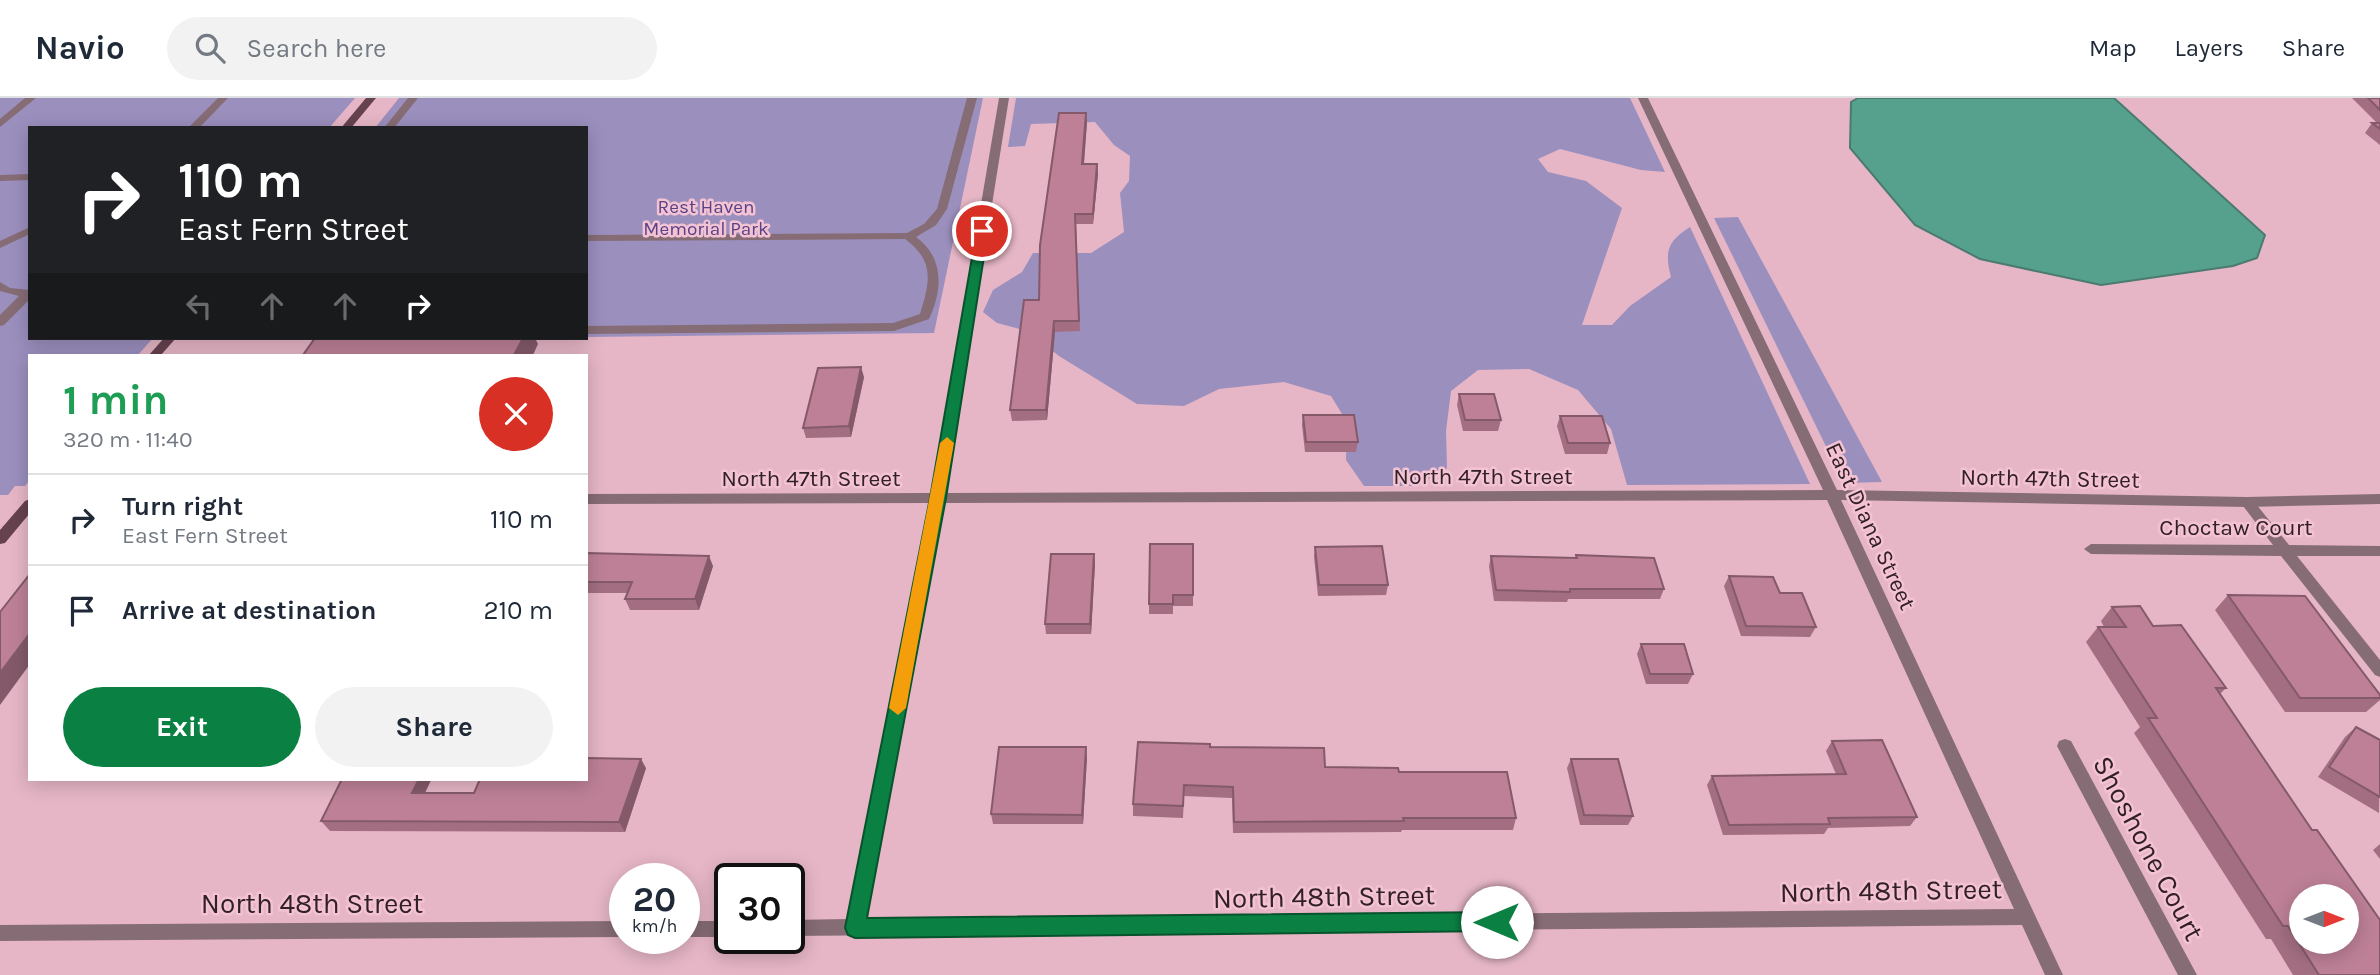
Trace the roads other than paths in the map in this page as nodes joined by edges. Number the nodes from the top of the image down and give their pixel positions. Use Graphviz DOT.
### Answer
graph roads {
  1 [pos="31,98"];
  2 [pos="223,98"];
  3 [pos="371,98"];
  4 [pos="413,98"];
  5 [pos="972,98"];
  6 [pos="1004,98"];
  7 [pos="1643,98"];
  8 [pos="0,124"];
  9 [pos="195,126"];
  10 [pos="348,126"];
  11 [pos="391,126"];
  12 [pos="28,177"];
  13 [pos="0,178"];
  14 [pos="28,231"];
  15 [pos="908,236"];
  16 [pos="588,238"];
  17 [pos="0,246"];
  18 [pos="0,285"];
  19 [pos="28,295"];
  20 [pos="28,296"];
  21 [pos="0,321"];
  22 [pos="588,330"];
  23 [pos="168,340"];
  24 [pos="156,354"];
  25 [pos="1832,495"];
  26 [pos="938,498"];
  27 [pos="588,499"];
  28 [pos="2380,499"];
  29 [pos="2247,502"];
  30 [pos="28,506"];
  31 [pos="0,539"];
  32 [pos="2091,549"];
  33 [pos="2286,550"];
  34 [pos="2380,551"];
  35 [pos="2380,671"];
  36 [pos="2065,746"];
  37 [pos="2026,917"];
  38 [pos="805,928"];
  39 [pos="855,928"];
  40 [pos="609,929"];
  41 [pos="0,933"];
  42 [pos="2054,975"];
  43 [pos="2188,975"];
  1 -- 8 [label="street"];
  2 -- 9 [label="street"];
  3 -- 10 [label="street"];
  4 -- 11 [label="street"];
  5 -- 15 [label="street"];
  6 -- 26 [label="street"];
  7 -- 25 [label="street, East Diana Street"];
  12 -- 13 [label="street"];
  14 -- 17 [label="street"];
  15 -- 16 [label="street"];
  15 -- 22 [label="street"];
  18 -- 19 [label="street"];
  20 -- 21 [label="street"];
  23 -- 24 [label="street"];
  25 -- 26 [label="street, North 47th Street"];
  25 -- 29 [label="street, North 47th Street"];
  25 -- 37 [label="street, East Diana Street"];
  26 -- 27 [label="street, North 47th Street"];
  26 -- 39 [label="street"];
  28 -- 29 [label="street, North 47th Street"];
  29 -- 33 [label="street"];
  30 -- 31 [label="street"];
  32 -- 33 [label="street, Choctaw Court"];
  33 -- 34 [label="street, Choctaw Court"];
  33 -- 35 [label="street"];
  36 -- 43 [label="street, Shoshone Court"];
  37 -- 39 [label="street, North 48th Street"];
  37 -- 42 [label="street, East Diana Street"];
  38 -- 39 [label="street, North 48th Street"];
  40 -- 41 [label="street, North 48th Street"];
}
